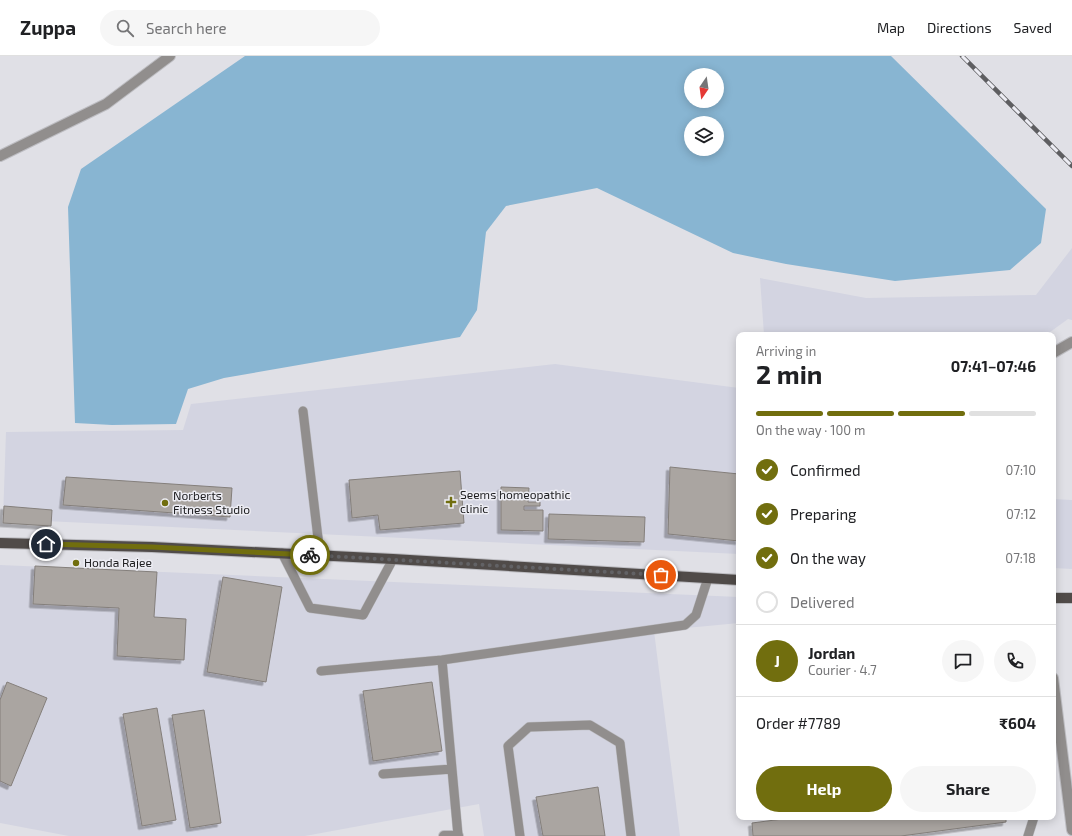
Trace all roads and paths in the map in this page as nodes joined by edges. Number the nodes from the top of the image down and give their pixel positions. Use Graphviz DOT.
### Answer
graph roads {
  1 [pos="170,56"];
  2 [pos="0,156"];
  3 [pos="1072,342"];
  4 [pos="1056,351"];
  5 [pos="303,411"];
  6 [pos="0,543"];
  7 [pos="282,553"];
  8 [pos="320,555"];
  9 [pos="392,559"];
  10 [pos="708,578"];
  11 [pos="736,580"];
  12 [pos="1056,598"];
  13 [pos="1072,598"];
  14 [pos="442,660"];
  15 [pos="321,671"];
  16 [pos="1056,702"];
  17 [pos="452,769"];
  18 [pos="383,774"];
  19 [pos="1033,820"];
  20 [pos="1072,830"];
  21 [pos="444,836"];
  22 [pos="458,836"];
  23 [pos="520,836"];
  24 [pos="631,836"];
  25 [pos="1028,836"];
  1 -- 2 [label="street"];
  3 -- 4 [label="street"];
  5 -- 8 [label="lane"];
  6 -- 7 [label="main road"];
  7 -- 8 [label="main road"];
  7 -- 9 [label="lane"];
  8 -- 9 [label="main road"];
  9 -- 10 [label="main road"];
  10 -- 11 [label="main road"];
  10 -- 14 [label="lane"];
  12 -- 13 [label="main road"];
  14 -- 15 [label="lane"];
  14 -- 17 [label="lane"];
  16 -- 20 [label="street"];
  17 -- 18 [label="lane"];
  17 -- 22 [label="lane"];
  19 -- 25 [label="lane"];
  21 -- 22 [label="street"];
  23 -- 24 [label="lane"];
}
